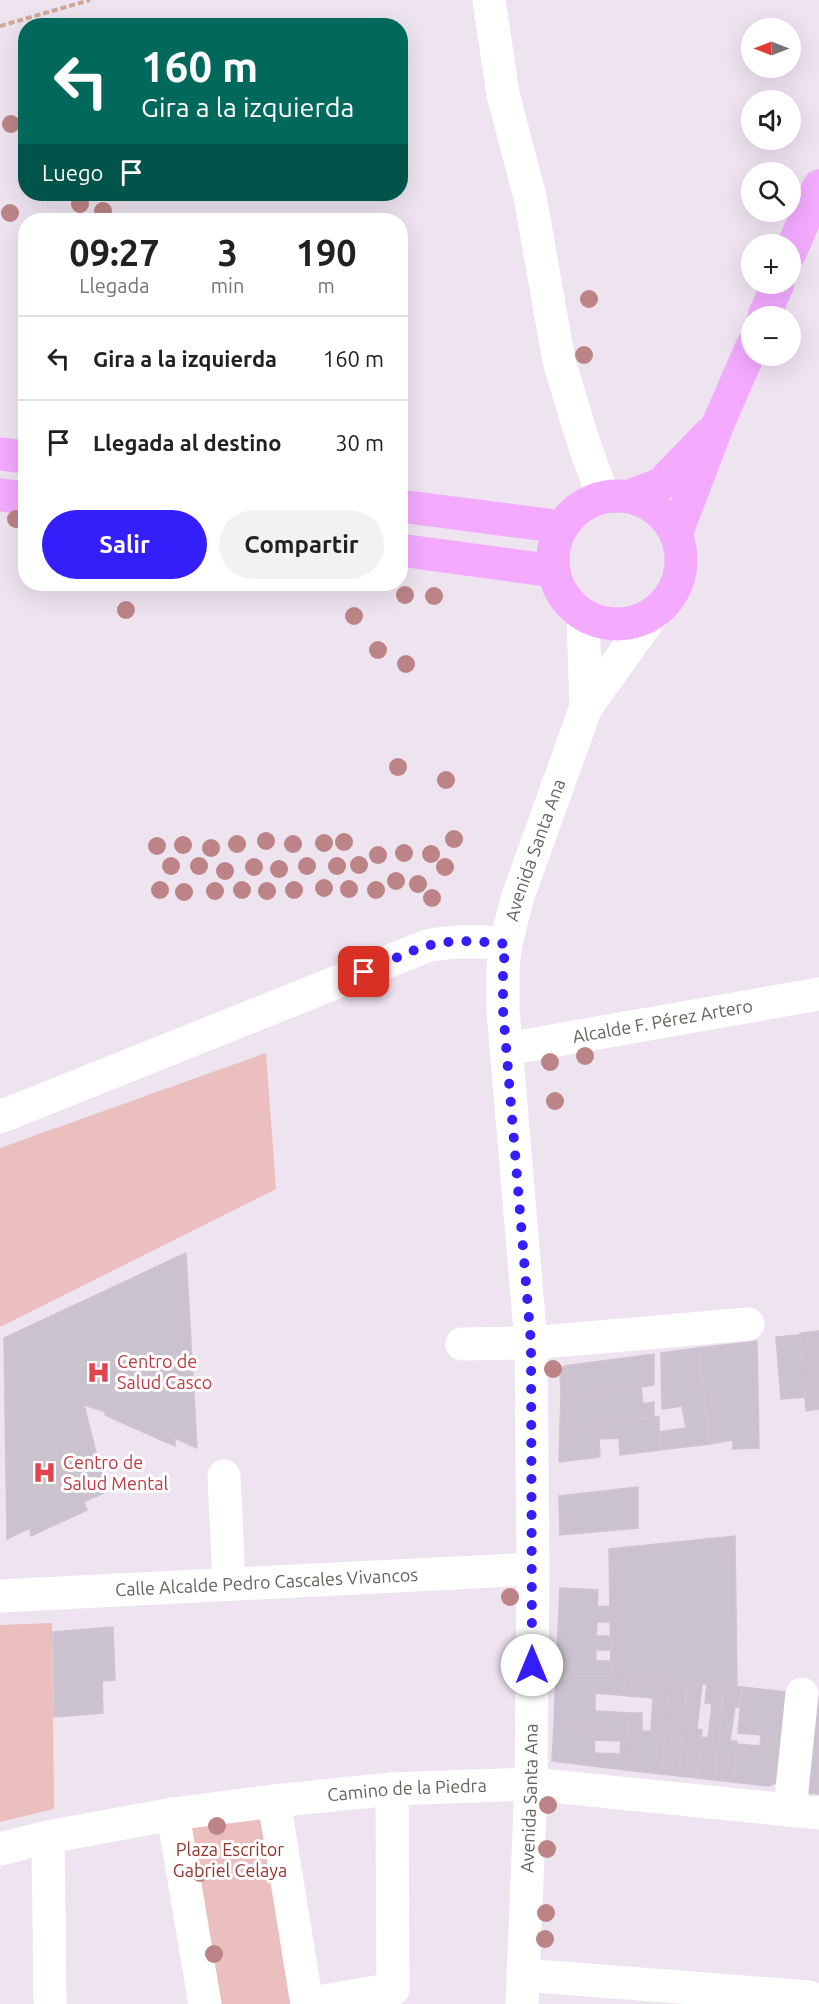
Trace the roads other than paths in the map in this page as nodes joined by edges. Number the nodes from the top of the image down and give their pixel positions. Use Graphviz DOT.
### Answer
graph roads {
  1 [pos="489,0"];
  2 [pos="819,186"];
  3 [pos="798,234"];
  4 [pos="743,366"];
  5 [pos="718,424"];
  6 [pos="0,454"];
  7 [pos="18,456"];
  8 [pos="0,495"];
  9 [pos="616,496"];
  10 [pos="18,497"];
  11 [pos="408,507"];
  12 [pos="562,527"];
  13 [pos="676,534"];
  14 [pos="408,551"];
  15 [pos="554,571"];
  16 [pos="655,611"];
  17 [pos="583,615"];
  18 [pos="586,707"];
  19 [pos="506,944"];
  20 [pos="819,994"];
  21 [pos="506,1049"];
  22 [pos="0,1117"];
  23 [pos="748,1324"];
  24 [pos="531,1343"];
  25 [pos="462,1344"];
  26 [pos="224,1476"];
  27 [pos="533,1569"];
  28 [pos="229,1584"];
  29 [pos="0,1596"];
  30 [pos="802,1694"];
  31 [pos="531,1784"];
  32 [pos="392,1789"];
  33 [pos="274,1801"];
  34 [pos="805,1811"];
  35 [pos="173,1814"];
  36 [pos="48,1837"];
  37 [pos="0,1850"];
  38 [pos="522,1989"];
  39 [pos="809,1997"];
  40 [pos="50,2004"];
  41 [pos="205,2004"];
  42 [pos="307,2004"];
  1 -- 9 [label="street"];
  2 -- 3 [label="main road"];
  4 -- 5 [label="main road"];
  5 -- 9 [label="main road"];
  5 -- 13 [label="main road"];
  6 -- 7 [label="main road"];
  8 -- 10 [label="main road"];
  9 -- 12 [label="main road"];
  9 -- 13 [label="main road"];
  11 -- 12 [label="main road"];
  12 -- 15 [label="main road"];
  13 -- 16 [label="main road"];
  14 -- 15 [label="main road"];
  15 -- 17 [label="main road"];
  16 -- 17 [label="main road"];
  16 -- 18 [label="street"];
  17 -- 18 [label="street"];
  18 -- 19 [label="street, Avenida Santa Ana"];
  19 -- 21 [label="street, Avenida Santa Ana"];
  19 -- 22 [label="street"];
  20 -- 21 [label="street, Alcalde F. Pérez Artero"];
  21 -- 24 [label="street, Avenida Santa Ana"];
  23 -- 24 [label="street"];
  24 -- 25 [label="street"];
  24 -- 27 [label="street, Avenida Santa Ana"];
  26 -- 28 [label="street"];
  27 -- 28 [label="street, Calle Alcalde Pedro Cascales Vivancos"];
  27 -- 31 [label="street, Avenida Santa Ana"];
  28 -- 29 [label="street, Calle Alcalde Pedro Cascales Vivancos"];
  30 -- 34 [label="street"];
  31 -- 32 [label="street, Camino de la Piedra"];
  31 -- 34 [label="street, Camino de la Piedra"];
  31 -- 38 [label="street, Avenida Santa Ana"];
  32 -- 33 [label="street, Camino de la Piedra"];
  32 -- 42 [label="street"];
  33 -- 35 [label="street, Camino de la Piedra"];
  33 -- 42 [label="street"];
  35 -- 36 [label="street, Camino de la Piedra"];
  35 -- 41 [label="street"];
  36 -- 37 [label="street, Camino de la Piedra"];
  36 -- 40 [label="street"];
  38 -- 39 [label="street"];
}
